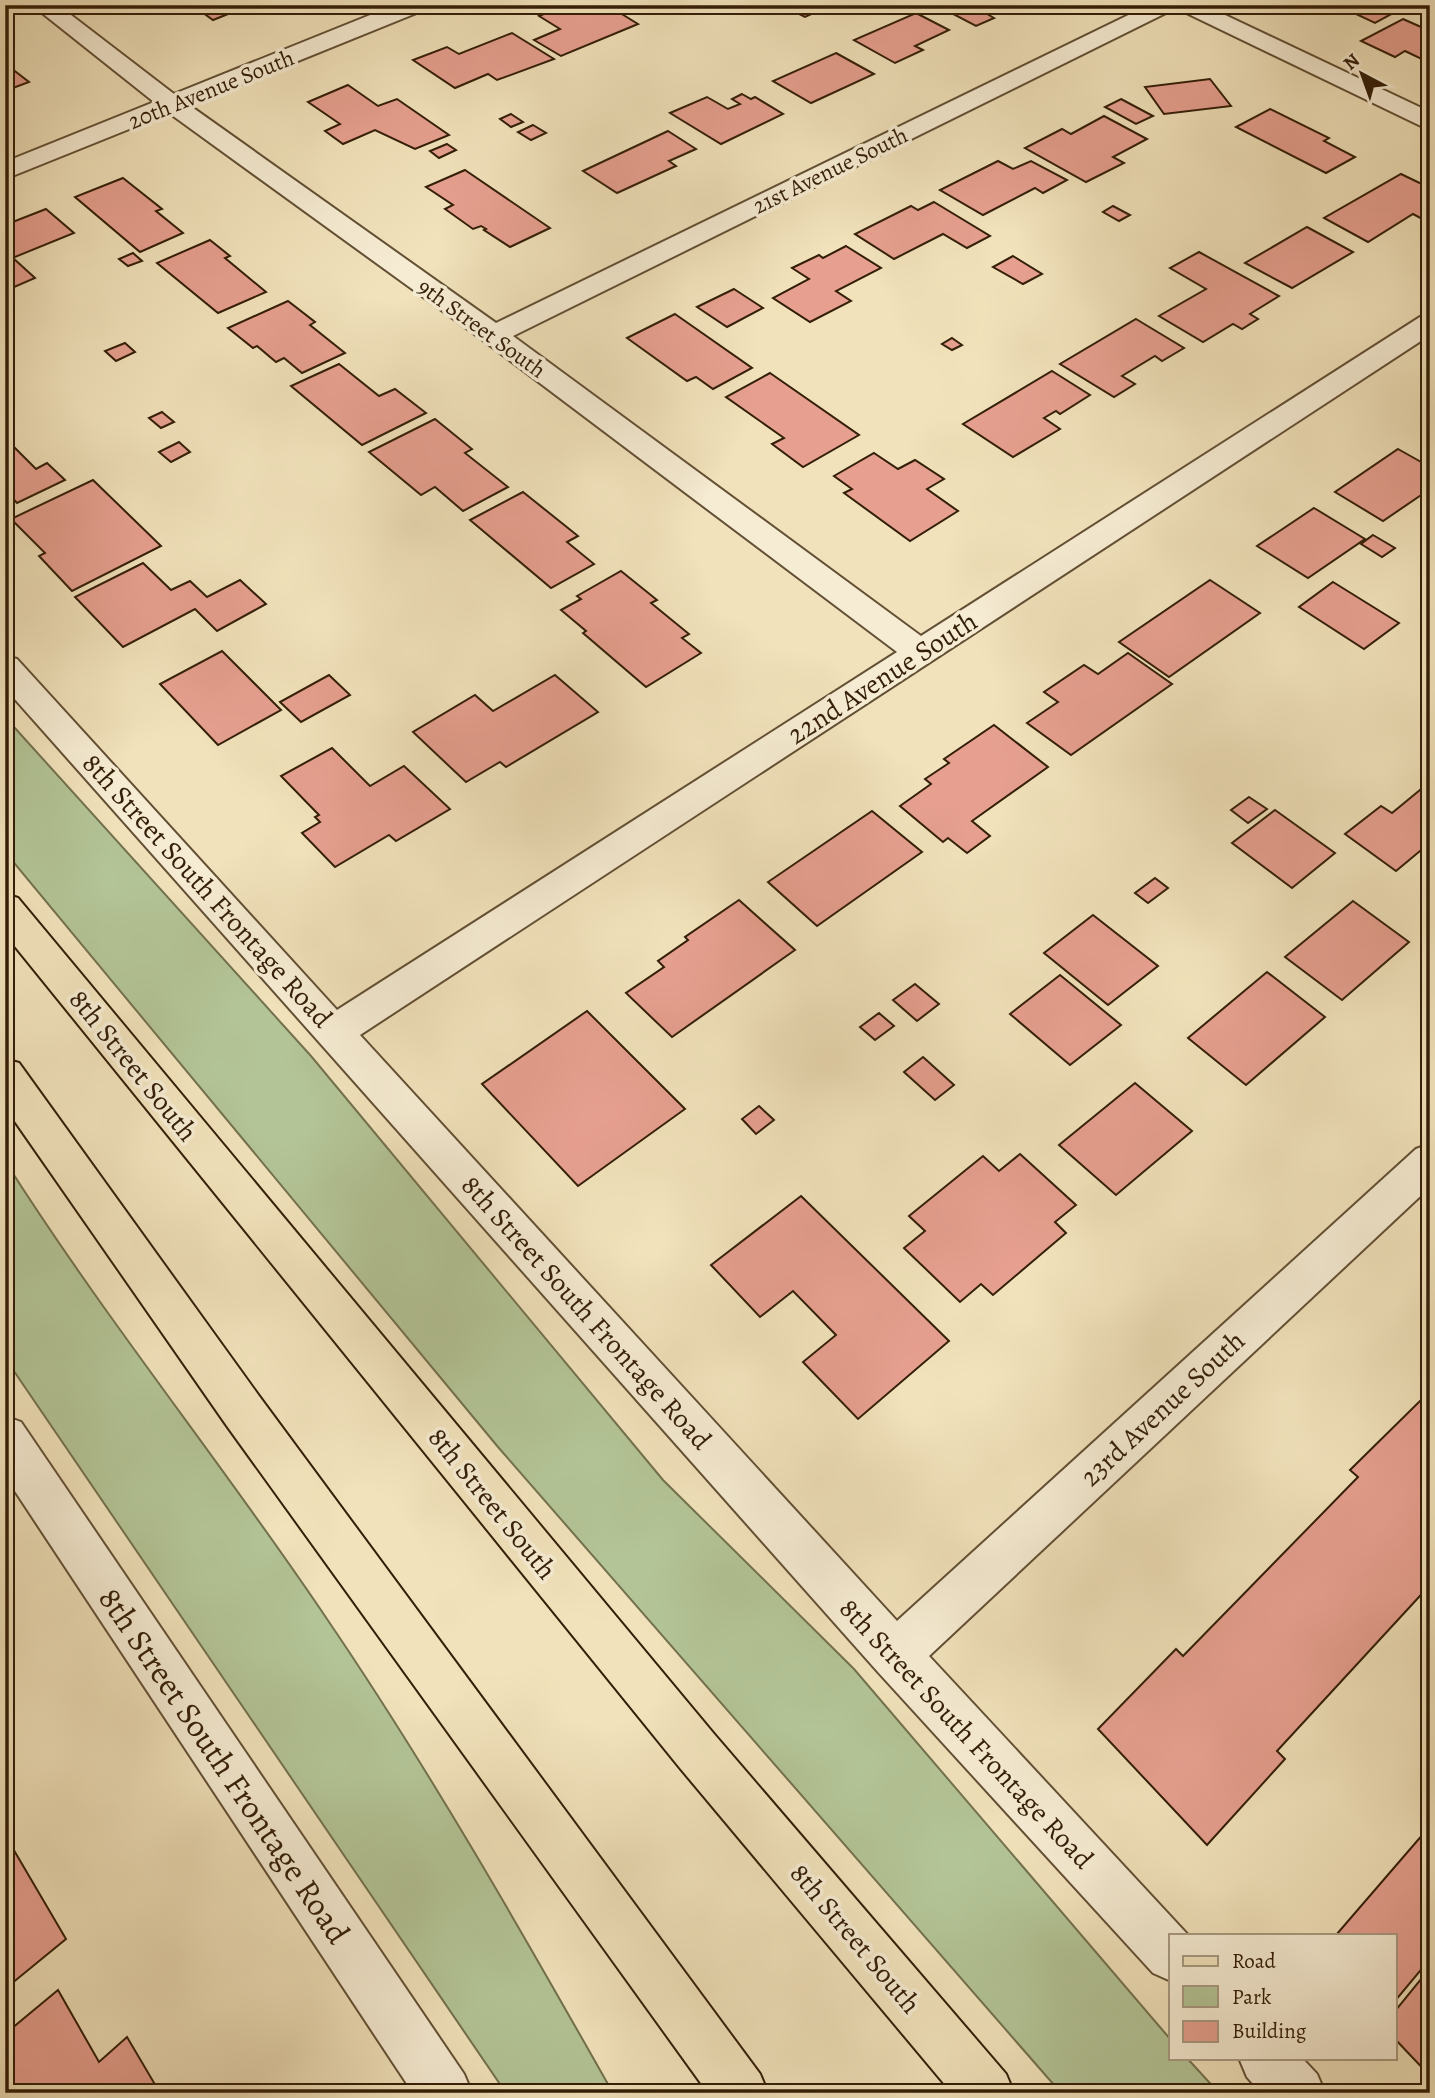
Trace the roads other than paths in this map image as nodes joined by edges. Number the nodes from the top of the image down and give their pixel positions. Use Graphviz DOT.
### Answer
graph roads {
  1 [pos="43,5"];
  2 [pos="416,5"];
  3 [pos="1167,5"];
  4 [pos="1185,5"];
  5 [pos="173,105"];
  6 [pos="1430,121"];
  7 [pos="5,171"];
  8 [pos="1430,323"];
  9 [pos="494,335"];
  10 [pos="920,652"];
  11 [pos="5,667"];
  12 [pos="5,908"];
  13 [pos="335,1031"];
  14 [pos="5,1075"];
  15 [pos="1430,1161"];
  16 [pos="5,1437"];
  17 [pos="895,1655"];
  18 [pos="1169,1953"];
  19 [pos="1268,2060"];
  20 [pos="445,2093"];
  21 [pos="741,2093"];
  22 [pos="987,2093"];
  23 [pos="1298,2093"];
  1 -- 5 [label="street, 9th Street South"];
  2 -- 5 [label="street, 20th Avenue South"];
  3 -- 9 [label="street, 21st Avenue South"];
  4 -- 6 [label="street"];
  5 -- 7 [label="street, 20th Avenue South"];
  5 -- 9 [label="street, 9th Street South"];
  8 -- 10 [label="street, 22nd Avenue South"];
  9 -- 10 [label="street, 9th Street South"];
  10 -- 13 [label="street, 22nd Avenue South"];
  11 -- 13 [label="street, 8th Street South Frontage Road"];
  12 -- 22 [label="main road, 8th Street South"];
  13 -- 17 [label="street, 8th Street South Frontage Road"];
  14 -- 21 [label="main road"];
  15 -- 17 [label="street, 23rd Avenue South"];
  16 -- 20 [label="street, 8th Street South Frontage Road"];
  17 -- 18 [label="street, 8th Street South Frontage Road"];
  19 -- 23 [label="street"];
}
